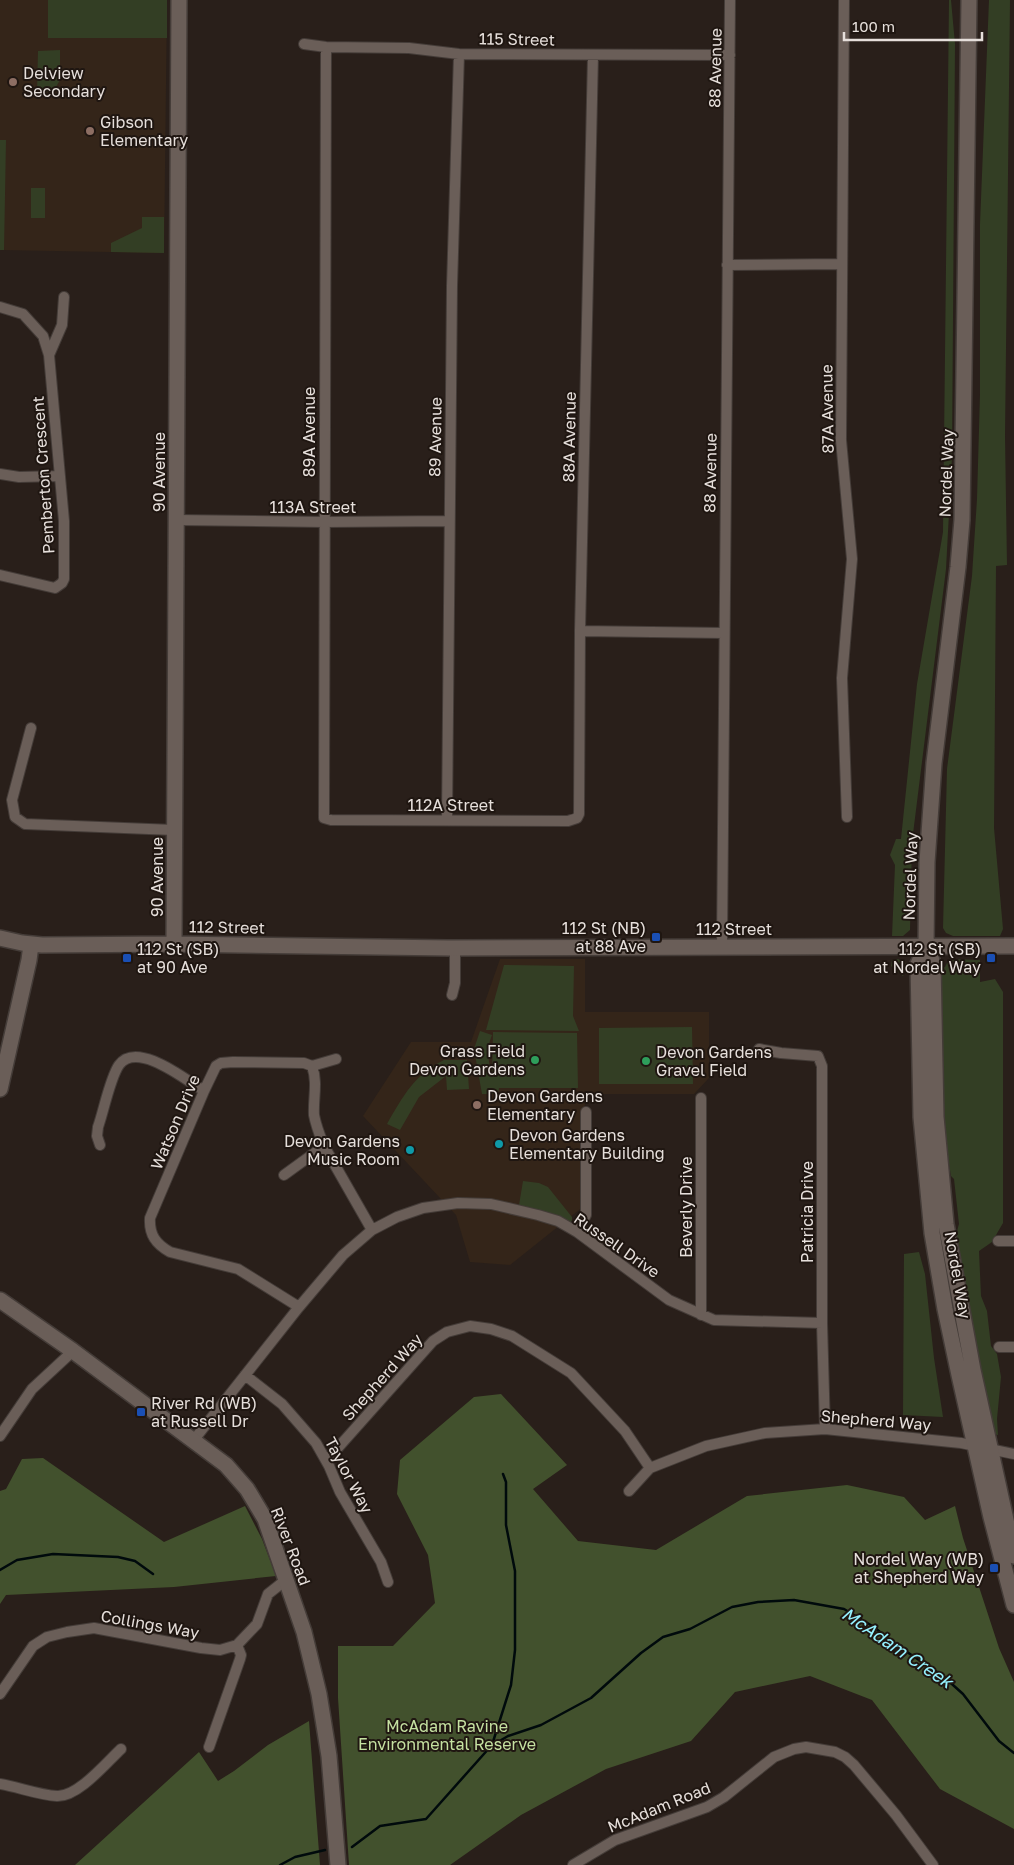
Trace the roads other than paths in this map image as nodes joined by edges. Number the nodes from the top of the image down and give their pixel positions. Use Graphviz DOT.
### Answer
graph roads {
  1 [pos="179,0"];
  2 [pos="730,0"];
  3 [pos="844,0"];
  4 [pos="969,0"];
  5 [pos="304,44"];
  6 [pos="326,47"];
  7 [pos="459,54"];
  8 [pos="593,55"];
  9 [pos="730,55"];
  10 [pos="841,264"];
  11 [pos="727,265"];
  12 [pos="64,298"];
  13 [pos="0,307"];
  14 [pos="49,356"];
  15 [pos="0,474"];
  16 [pos="60,476"];
  17 [pos="176,520"];
  18 [pos="449,521"];
  19 [pos="324,522"];
  20 [pos="0,575"];
  21 [pos="580,631"];
  22 [pos="724,633"];
  23 [pos="31,728"];
  24 [pos="847,817"];
  25 [pos="324,818"];
  26 [pos="577,818"];
  27 [pos="447,820"];
  28 [pos="174,830"];
  29 [pos="0,938"];
  30 [pos="174,944"];
  31 [pos="31,945"];
  32 [pos="722,946"];
  33 [pos="926,946"];
  34 [pos="1014,946"];
  35 [pos="455,948"];
  36 [pos="452,995"];
  37 [pos="759,1048"];
  38 [pos="336,1059"];
  39 [pos="312,1066"];
  40 [pos="0,1089"];
  41 [pos="204,1091"];
  42 [pos="701,1098"];
  43 [pos="586,1112"];
  44 [pos="100,1145"];
  45 [pos="324,1146"];
  46 [pos="284,1175"];
  47 [pos="372,1230"];
  48 [pos="577,1232"];
  49 [pos="998,1241"];
  50 [pos="1014,1241"];
  51 [pos="0,1300"];
  52 [pos="300,1307"];
  53 [pos="701,1315"];
  54 [pos="822,1323"];
  55 [pos="1000,1347"];
  56 [pos="1014,1347"];
  57 [pos="73,1351"];
  58 [pos="245,1375"];
  59 [pos="825,1429"];
  60 [pos="0,1436"];
  61 [pos="193,1441"];
  62 [pos="983,1448"];
  63 [pos="1014,1454"];
  64 [pos="327,1460"];
  65 [pos="650,1468"];
  66 [pos="629,1491"];
  67 [pos="1014,1556"];
  68 [pos="287,1579"];
  69 [pos="388,1582"];
  70 [pos="1014,1605"];
  71 [pos="237,1645"];
  72 [pos="0,1694"];
  73 [pos="209,1747"];
  74 [pos="121,1749"];
  75 [pos="0,1784"];
  76 [pos="338,1865"];
  77 [pos="573,1865"];
  78 [pos="933,1865"];
  1 -- 17 [label="street, 90 Avenue"];
  2 -- 9 [label="street, 88 Avenue"];
  3 -- 10 [label="street, 87A Avenue"];
  4 -- 33 [label="street, Nordel Way"];
  5 -- 6 [label="street, 115 Street"];
  6 -- 7 [label="street, 115 Street"];
  6 -- 19 [label="street, 89A Avenue"];
  7 -- 8 [label="street, 115 Street"];
  7 -- 18 [label="street, 89 Avenue"];
  8 -- 9 [label="street, 115 Street"];
  8 -- 21 [label="street, 88A Avenue"];
  9 -- 11 [label="street, 88 Avenue"];
  10 -- 11 [label="street"];
  10 -- 24 [label="street, 87A Avenue"];
  11 -- 22 [label="street, 88 Avenue"];
  12 -- 14 [label="street, Pemberton Crescent"];
  13 -- 14 [label="street, Pemberton Crescent"];
  14 -- 16 [label="street, Pemberton Crescent"];
  15 -- 16 [label="street"];
  16 -- 20 [label="street, Pemberton Crescent"];
  17 -- 19 [label="street, 113A Street"];
  17 -- 28 [label="street, 90 Avenue"];
  18 -- 19 [label="street, 113A Street"];
  18 -- 27 [label="street, 89 Avenue"];
  19 -- 25 [label="street, 89A Avenue"];
  21 -- 22 [label="street"];
  21 -- 26 [label="street, 88A Avenue"];
  22 -- 32 [label="street, 88 Avenue"];
  23 -- 28 [label="street"];
  25 -- 27 [label="street, 112A Street"];
  26 -- 27 [label="street, 112A Street"];
  28 -- 30 [label="street, 90 Avenue"];
  29 -- 31 [label="street, 112 Street"];
  30 -- 31 [label="street, 112 Street"];
  30 -- 35 [label="street, 112 Street"];
  31 -- 40 [label="street"];
  32 -- 33 [label="street, 112 Street"];
  32 -- 35 [label="street, 112 Street"];
  33 -- 34 [label="street, 112 Street"];
  33 -- 62 [label="street, Nordel Way"];
  35 -- 36 [label="street"];
  37 -- 54 [label="street, Patricia Drive"];
  38 -- 39 [label="street"];
  39 -- 41 [label="street, Watson Drive"];
  39 -- 45 [label="street"];
  41 -- 44 [label="street"];
  41 -- 52 [label="street, Watson Drive"];
  42 -- 53 [label="street, Beverly Drive"];
  43 -- 48 [label="street"];
  45 -- 46 [label="street"];
  45 -- 47 [label="street"];
  47 -- 48 [label="street, Russell Drive"];
  47 -- 52 [label="street, Russell Drive"];
  48 -- 53 [label="street, Russell Drive"];
  49 -- 50 [label="street"];
  51 -- 57 [label="street, River Road"];
  52 -- 58 [label="street, Russell Drive"];
  53 -- 54 [label="street, Russell Drive"];
  54 -- 59 [label="street, Patricia Drive"];
  55 -- 56 [label="street"];
  57 -- 60 [label="street"];
  57 -- 61 [label="street, River Road"];
  58 -- 61 [label="street, Russell Drive"];
  58 -- 64 [label="street, Taylor Way"];
  59 -- 62 [label="street, Shepherd Way"];
  59 -- 65 [label="street, Shepherd Way"];
  61 -- 68 [label="street, River Road"];
  62 -- 63 [label="street, Shepherd Way"];
  62 -- 67 [label="street, Nordel Way"];
  62 -- 70 [label="street, Nordel Way"];
  64 -- 65 [label="street, Shepherd Way"];
  64 -- 69 [label="street, Taylor Way"];
  65 -- 66 [label="street, Shepherd Way"];
  68 -- 71 [label="street"];
  68 -- 76 [label="street, River Road"];
  71 -- 72 [label="street, Collings Way"];
  71 -- 73 [label="street"];
  74 -- 75 [label="street"];
  77 -- 78 [label="street, McAdam Road"];
}
